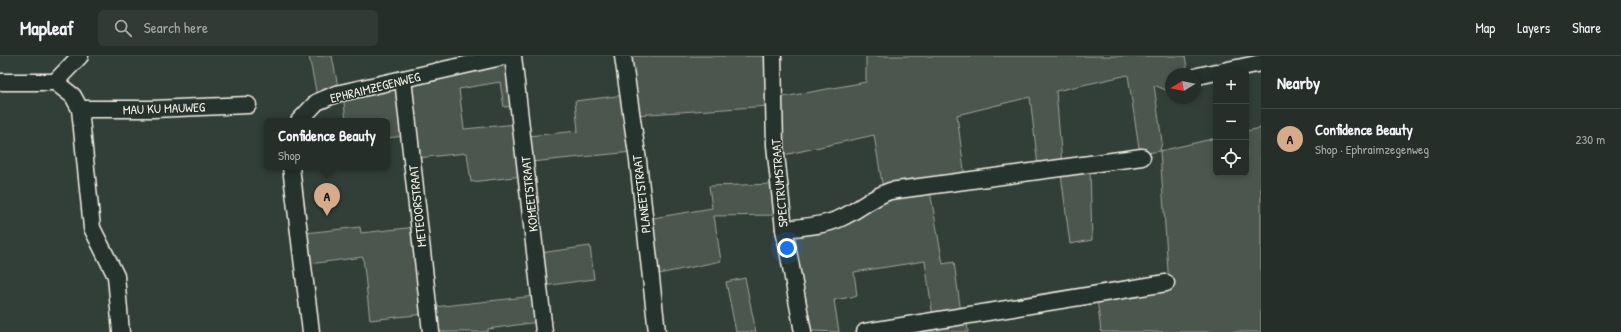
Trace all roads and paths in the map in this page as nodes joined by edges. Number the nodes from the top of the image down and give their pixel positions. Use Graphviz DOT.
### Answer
graph roads {
  1 [pos="80,56"];
  2 [pos="506,56"];
  3 [pos="513,56"];
  4 [pos="622,56"];
  5 [pos="772,56"];
  6 [pos="1261,63"];
  7 [pos="1237,68"];
  8 [pos="1213,73"];
  9 [pos="1201,75"];
  10 [pos="403,79"];
  11 [pos="0,82"];
  12 [pos="55,82"];
  13 [pos="248,105"];
  14 [pos="80,109"];
  15 [pos="301,118"];
  16 [pos="1142,157"];
  17 [pos="291,170"];
  18 [pos="784,229"];
  19 [pos="1166,283"];
  20 [pos="121,332"];
  21 [pos="311,332"];
  22 [pos="431,332"];
  23 [pos="544,332"];
  24 [pos="657,332"];
  25 [pos="803,332"];
  26 [pos="865,332"];
  1 -- 12 [label="street"];
  2 -- 10 [label="street, EPHRAIMZEGENWEG"];
  3 -- 23 [label="street, KOMEETSTRAAT"];
  4 -- 24 [label="street, PLANEETSTRAAT"];
  5 -- 18 [label="street, SPECTRUMSTRAAT"];
  6 -- 7 [label="street"];
  8 -- 9 [label="street"];
  10 -- 15 [label="street, EPHRAIMZEGENWEG"];
  10 -- 22 [label="street, METEOORSTRAAT"];
  11 -- 12 [label="street"];
  12 -- 14 [label="street"];
  13 -- 14 [label="street, MAU KU MAUWEG"];
  14 -- 20 [label="street"];
  16 -- 18 [label="street"];
  17 -- 21 [label="street"];
  18 -- 25 [label="street, SPECTRUMSTRAAT"];
  19 -- 26 [label="street"];
}
